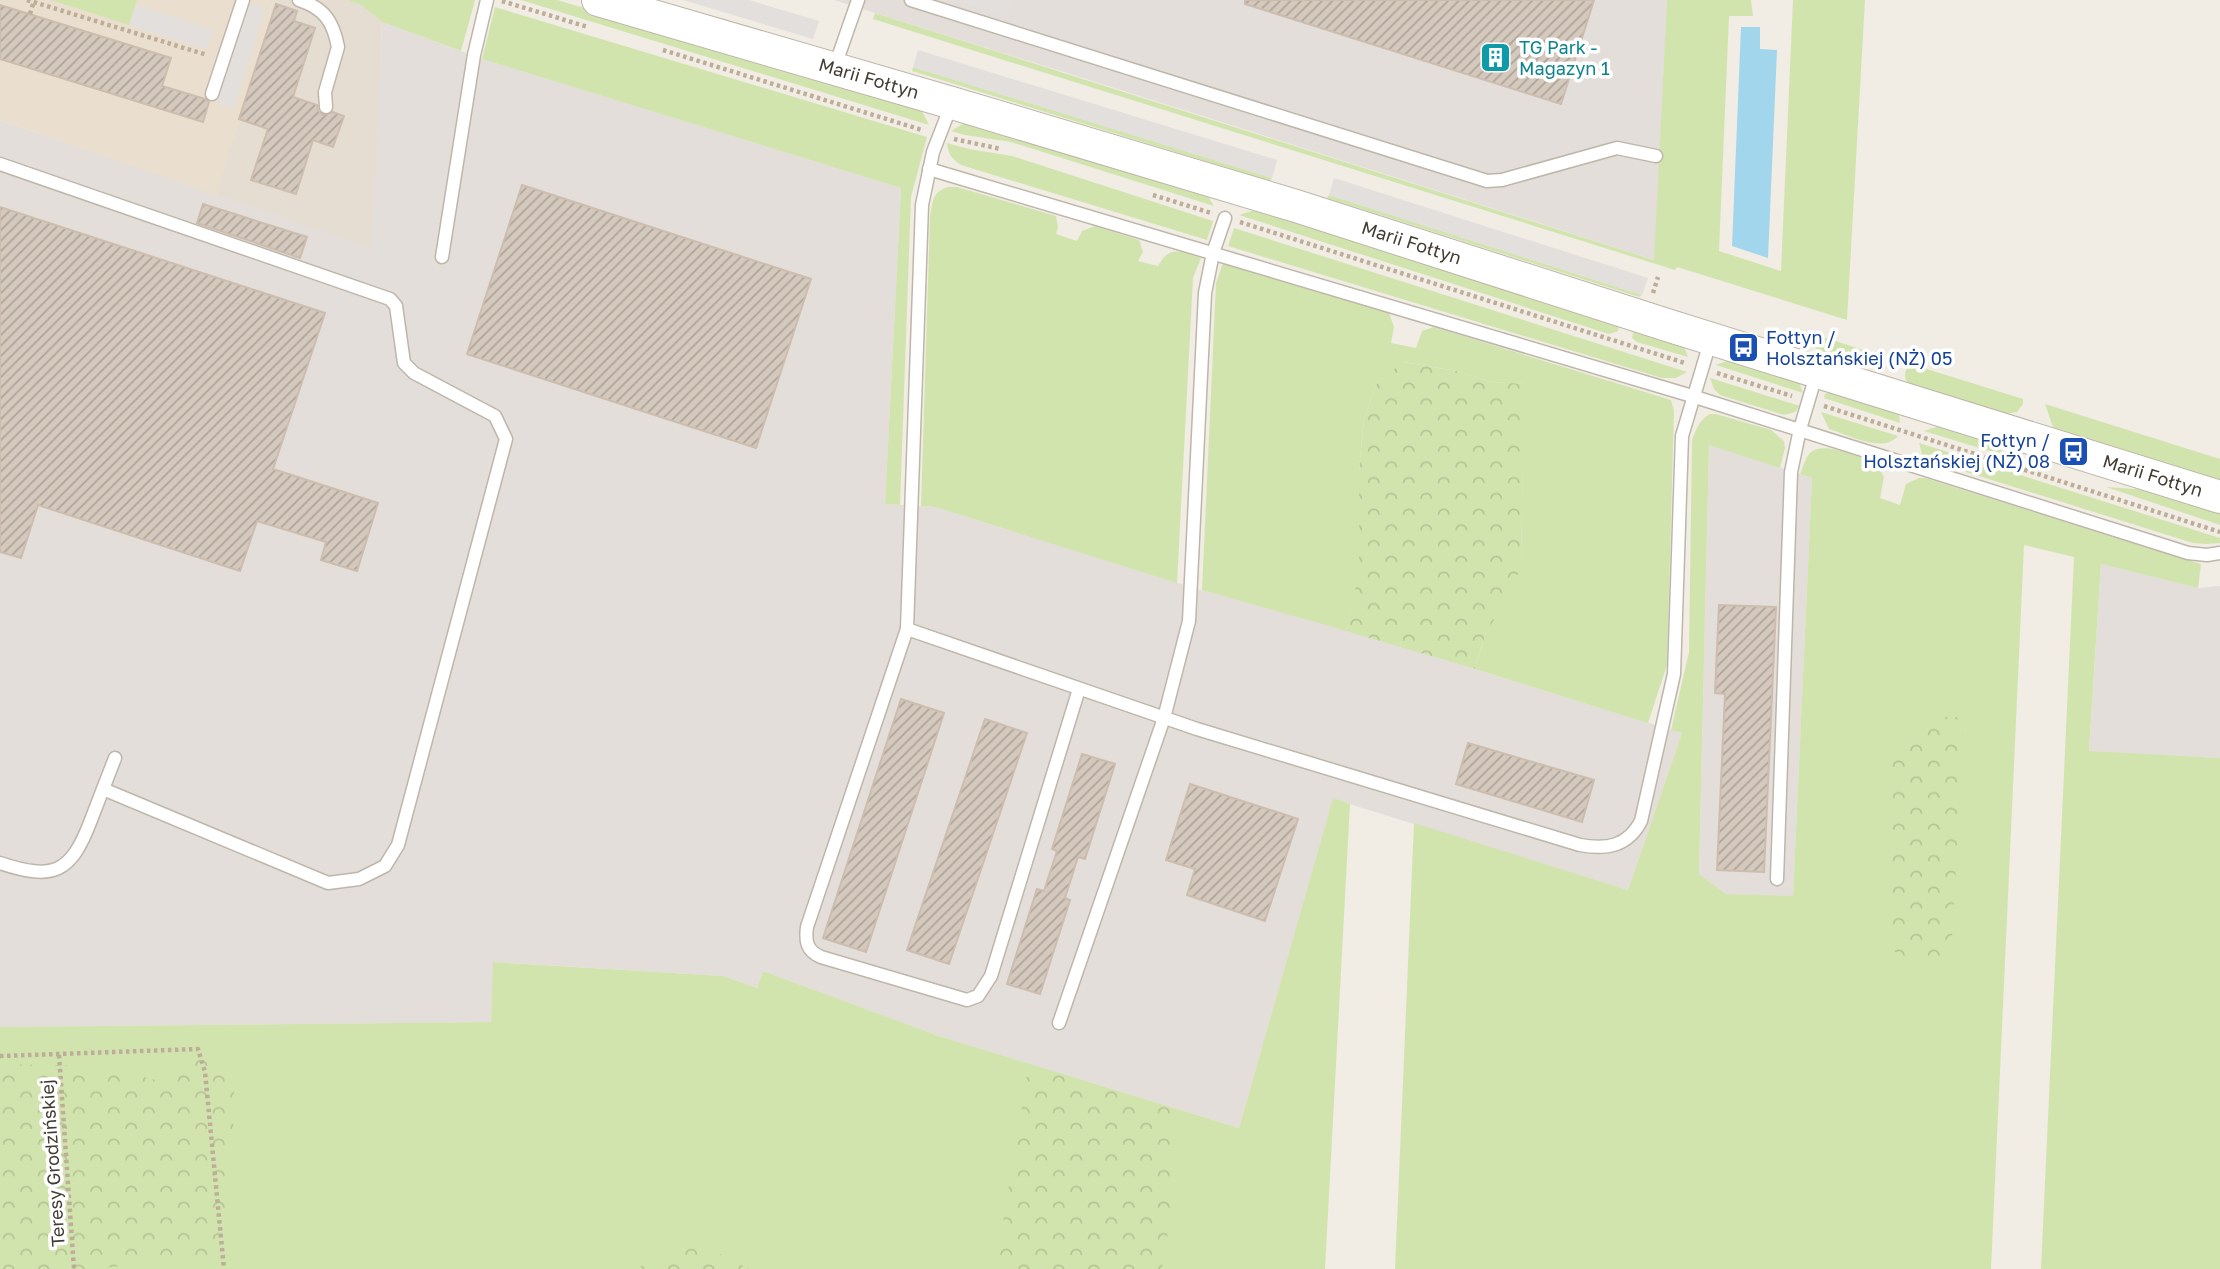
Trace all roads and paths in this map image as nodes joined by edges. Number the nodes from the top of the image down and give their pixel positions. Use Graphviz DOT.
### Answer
graph roads {
  1 [pos="27,0"];
  2 [pos="243,0"];
  3 [pos="299,0"];
  4 [pos="487,0"];
  5 [pos="498,0"];
  6 [pos="858,0"];
  7 [pos="911,0"];
  8 [pos="34,1"];
  9 [pos="30,14"];
  10 [pos="595,14"];
  11 [pos="659,49"];
  12 [pos="223,60"];
  13 [pos="834,69"];
  14 [pos="212,94"];
  15 [pos="952,103"];
  16 [pos="326,107"];
  17 [pos="939,135"];
  18 [pos="1011,151"];
  19 [pos="1656,156"];
  20 [pos="0,164"];
  21 [pos="929,169"];
  22 [pos="1149,193"];
  23 [pos="1225,218"];
  24 [pos="1213,253"];
  25 [pos="442,257"];
  26 [pos="1711,338"];
  27 [pos="1701,368"];
  28 [pos="1818,370"];
  29 [pos="1692,396"];
  30 [pos="1807,401"];
  31 [pos="1800,429"];
  32 [pos="2220,497"];
  33 [pos="2220,532"];
  34 [pos="2220,553"];
  35 [pos="907,629"];
  36 [pos="1079,689"];
  37 [pos="1164,718"];
  38 [pos="115,758"];
  39 [pos="103,789"];
  40 [pos="0,863"];
  41 [pos="1777,879"];
  42 [pos="1059,1023"];
  43 [pos="59,1055"];
  44 [pos="0,1056"];
  45 [pos="74,1269"];
  46 [pos="224,1269"];
  1 -- 8 [label="path"];
  2 -- 12 [label="lane"];
  3 -- 16 [label="lane"];
  4 -- 25 [label="lane"];
  5 -- 10 [label="path"];
  6 -- 13 [label="lane"];
  7 -- 19 [label="lane"];
  8 -- 9 [label="path"];
  8 -- 12 [label="path"];
  10 -- 13 [label="street, Marii Fołtyn"];
  11 -- 17 [label="path"];
  12 -- 14 [label="lane"];
  13 -- 15 [label="street, Marii Fołtyn"];
  15 -- 17 [label="lane"];
  15 -- 26 [label="street, Marii Fołtyn"];
  17 -- 18 [label="path"];
  17 -- 21 [label="lane"];
  20 -- 39 [label="lane"];
  21 -- 24 [label="lane"];
  21 -- 35 [label="lane"];
  22 -- 23 [label="path"];
  23 -- 24 [label="lane"];
  23 -- 27 [label="path"];
  24 -- 29 [label="lane"];
  24 -- 37 [label="lane"];
  26 -- 27 [label="lane"];
  26 -- 28 [label="street, Marii Fołtyn"];
  27 -- 29 [label="lane"];
  27 -- 30 [label="path"];
  28 -- 30 [label="lane"];
  28 -- 32 [label="street, Marii Fołtyn"];
  29 -- 31 [label="lane"];
  29 -- 37 [label="lane"];
  30 -- 31 [label="lane"];
  30 -- 33 [label="path"];
  31 -- 34 [label="lane"];
  31 -- 41 [label="lane"];
  35 -- 36 [label="lane"];
  35 -- 36 [label="lane"];
  36 -- 37 [label="lane"];
  37 -- 42 [label="lane"];
  38 -- 39 [label="lane"];
  39 -- 40 [label="lane"];
  43 -- 44 [label="path"];
  43 -- 45 [label="path, Teresy Grodzińskiej"];
  43 -- 46 [label="path"];
}
